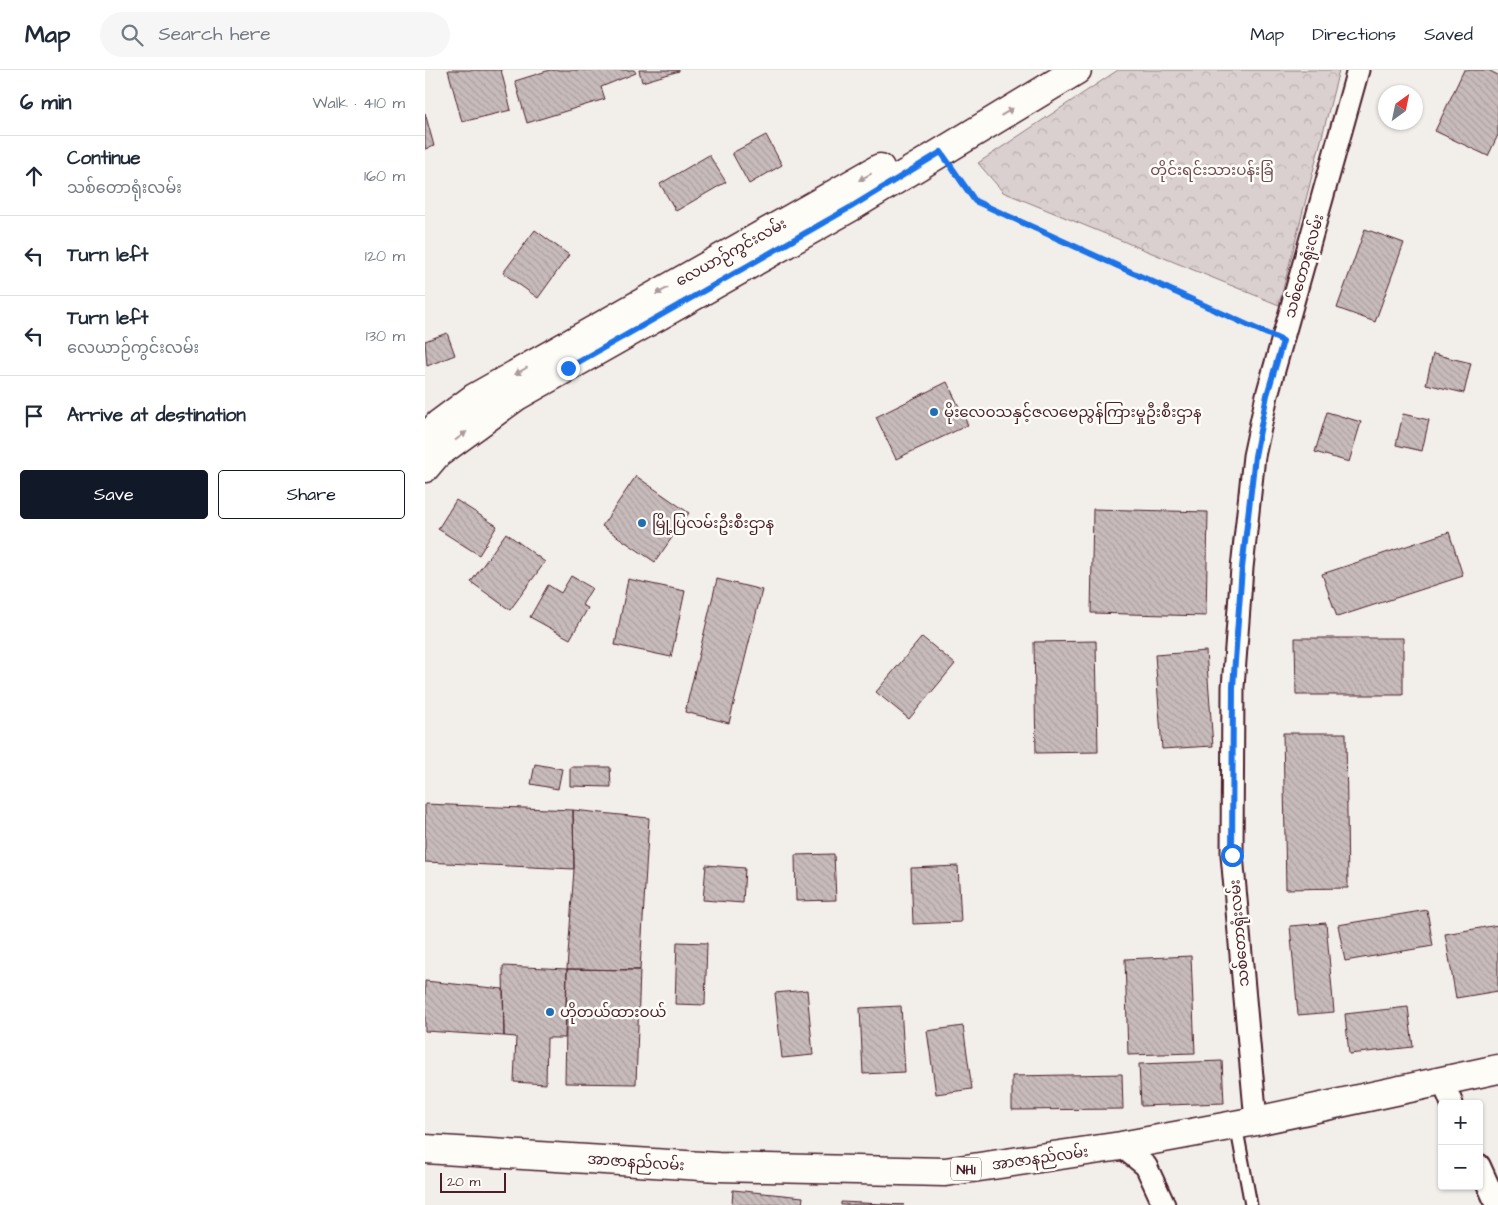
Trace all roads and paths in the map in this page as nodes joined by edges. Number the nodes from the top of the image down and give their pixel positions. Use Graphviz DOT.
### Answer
graph roads {
  1 [pos="1041,70"];
  2 [pos="1077,70"];
  3 [pos="1358,70"];
  4 [pos="941,152"];
  5 [pos="1283,341"];
  6 [pos="425,440"];
  7 [pos="425,468"];
  8 [pos="1498,1070"];
  9 [pos="1447,1093"];
  10 [pos="1246,1123"];
  11 [pos="1121,1146"];
  12 [pos="425,1149"];
  13 [pos="1483,1174"];
  14 [pos="1164,1205"];
  15 [pos="1251,1205"];
  16 [pos="1497,1205"];
  1 -- 6 [label="main road, လေယာဉ်ကွင်းလမ်း, one-way"];
  4 -- 2 [label="main road, လေယာဉ်ကွင်းလမ်း, one-way"];
  3 -- 5 [label="street, သစ်တောရုံးလမ်း"];
  4 -- 5 [label="path"];
  7 -- 4 [label="main road, လေယာဉ်ကွင်းလမ်း, one-way"];
  5 -- 10 [label="street, သစ်တောရုံးလမ်း"];
  8 -- 9 [label="main road, အာဇာနည်လမ်း / NH1"];
  9 -- 10 [label="main road, အာဇာနည်လမ်း / NH1"];
  10 -- 11 [label="main road, အာဇာနည်လမ်း / NH1"];
  10 -- 15 [label="lane"];
  11 -- 12 [label="main road, အာဇာနည်လမ်း / NH1"];
  11 -- 14 [label="street"];
  13 -- 16 [label="street"];
}
